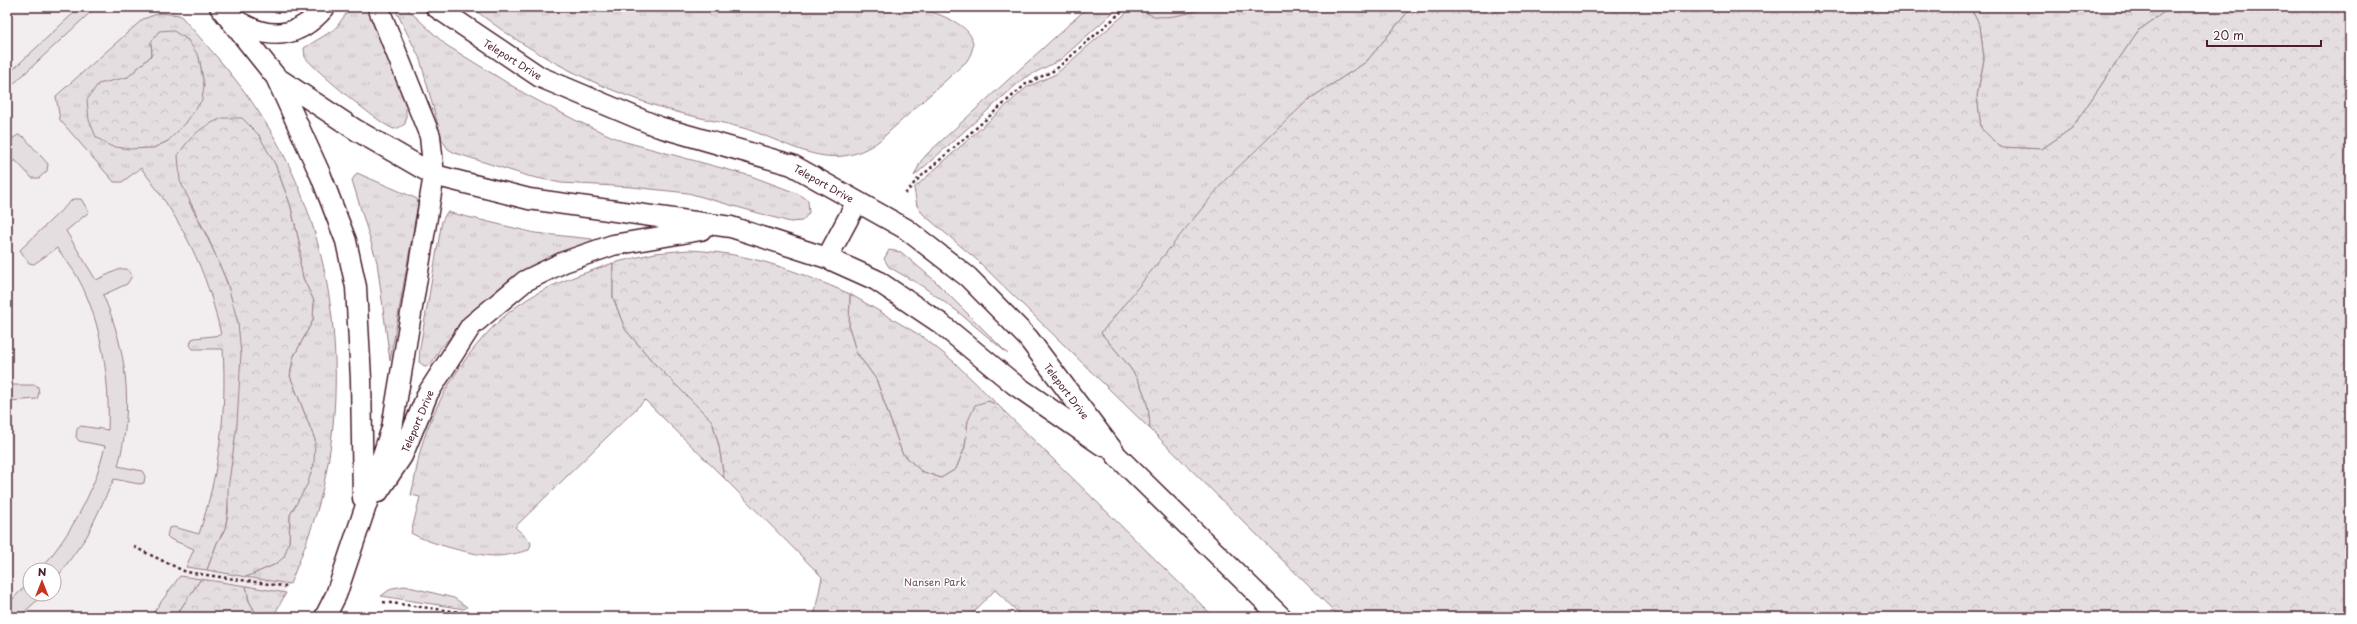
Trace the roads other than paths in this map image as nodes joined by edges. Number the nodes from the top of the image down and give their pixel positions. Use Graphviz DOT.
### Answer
graph roads {
  1 [pos="324,7"];
  2 [pos="378,7"];
  3 [pos="436,7"];
  4 [pos="225,12"];
  5 [pos="276,77"];
  6 [pos="434,175"];
  7 [pos="857,202"];
  8 [pos="731,227"];
  9 [pos="827,258"];
  10 [pos="1117,456"];
  11 [pos="364,514"];
  12 [pos="325,617"];
  13 [pos="1281,617"];
  1 -- 4 [label="lane, Teleport Drive"];
  2 -- 6 [label="lane, Teleport Drive"];
  3 -- 7 [label="lane, Teleport Drive"];
  4 -- 5 [label="lane, Teleport Drive"];
  5 -- 6 [label="lane, Teleport Drive"];
  5 -- 11 [label="lane, Teleport Drive"];
  6 -- 8 [label="lane, Teleport Drive"];
  6 -- 11 [label="lane, Teleport Drive"];
  7 -- 9 [label="lane"];
  7 -- 10 [label="lane, Teleport Drive"];
  8 -- 9 [label="lane, Teleport Drive"];
  8 -- 11 [label="lane, Teleport Drive"];
  9 -- 10 [label="lane, Teleport Drive"];
  10 -- 13 [label="lane, Teleport Drive"];
  11 -- 12 [label="lane, Teleport Drive"];
}
